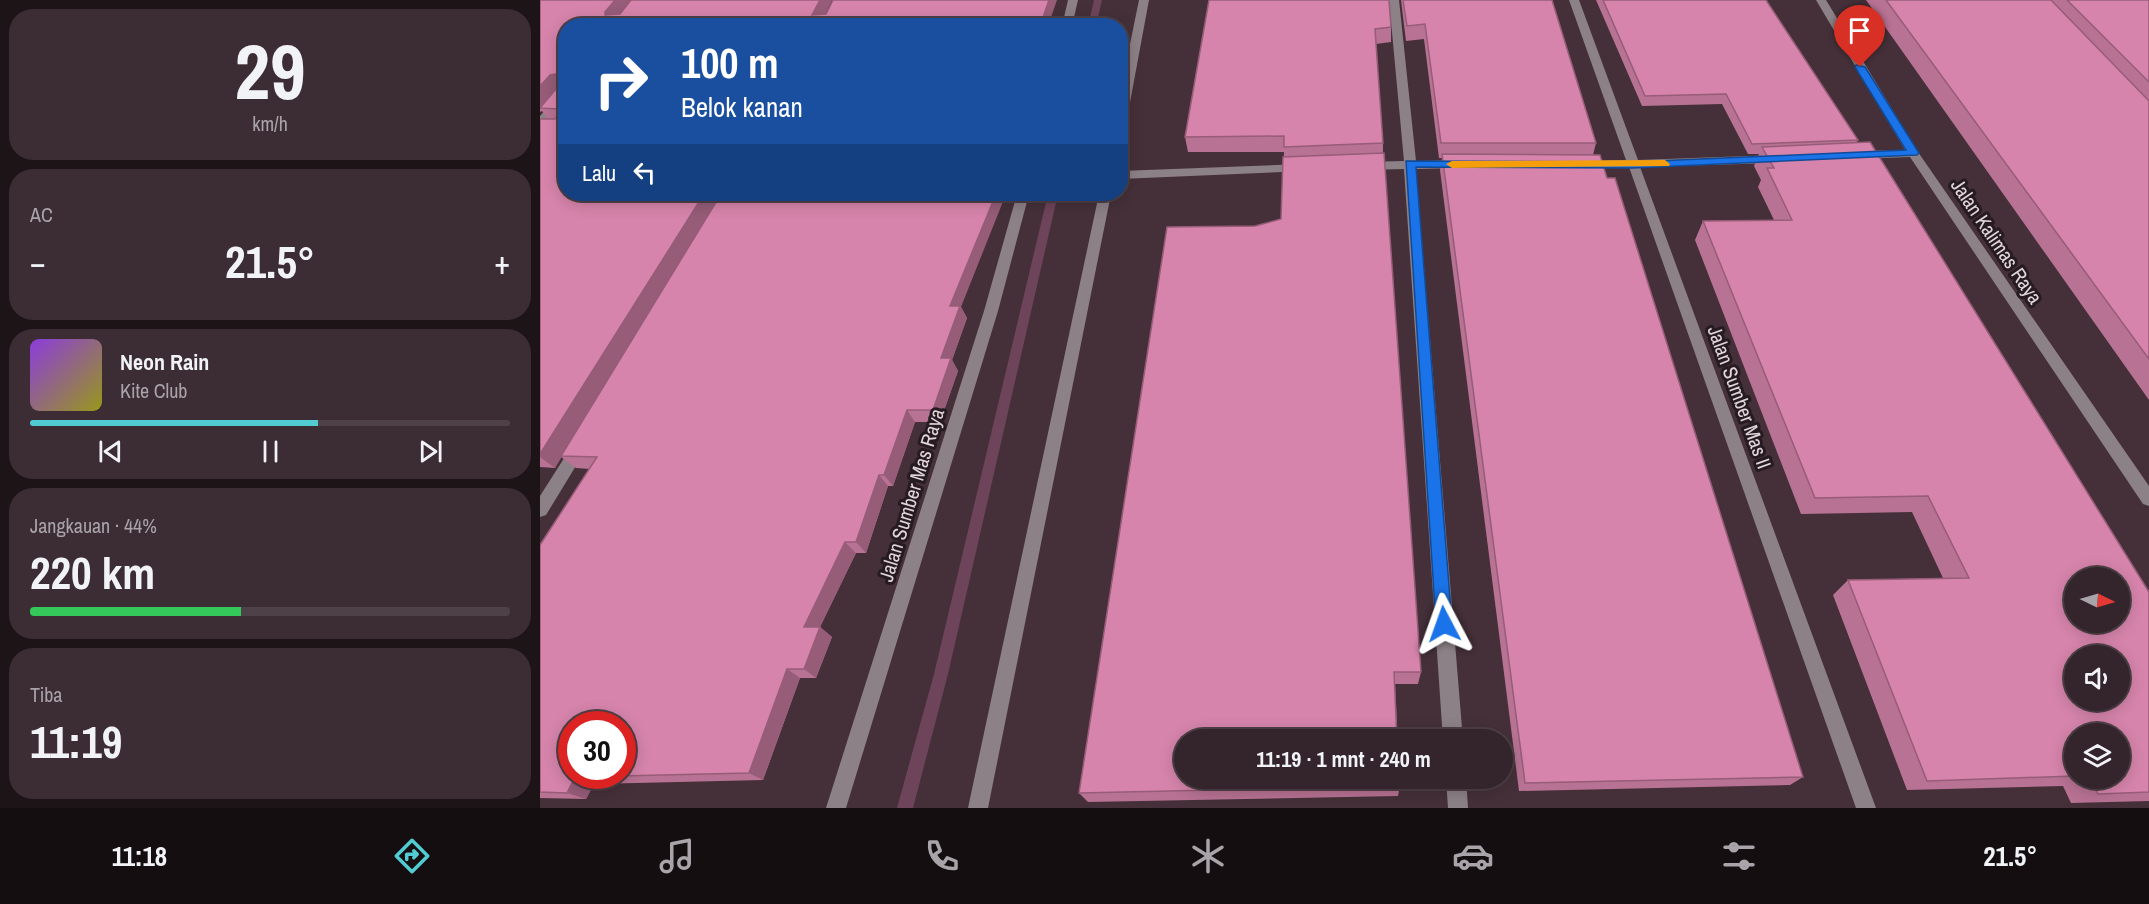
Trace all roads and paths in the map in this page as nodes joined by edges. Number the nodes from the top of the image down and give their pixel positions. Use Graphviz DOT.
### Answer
graph roads {
  1 [pos="1073,0"];
  2 [pos="1144,0"];
  3 [pos="1394,0"];
  4 [pos="1575,0"];
  5 [pos="1821,0"];
  6 [pos="1069,18"];
  7 [pos="1128,83"];
  8 [pos="558,104"];
  9 [pos="543,126"];
  10 [pos="1913,153"];
  11 [pos="1843,156"];
  12 [pos="1785,158"];
  13 [pos="1410,164"];
  14 [pos="1469,164"];
  15 [pos="1575,165"];
  16 [pos="1633,165"];
  17 [pos="1352,166"];
  18 [pos="1318,167"];
  19 [pos="1128,175"];
  20 [pos="1021,201"];
  21 [pos="1104,201"];
  22 [pos="587,435"];
  23 [pos="2149,499"];
  24 [pos="540,510"];
  25 [pos="1452,729"];
  26 [pos="1457,789"];
  27 [pos="836,808"];
  28 [pos="978,808"];
  29 [pos="1458,808"];
  30 [pos="1866,808"];
  1 -- 6 [label="street"];
  2 -- 7 [label="street"];
  3 -- 13 [label="street"];
  4 -- 16 [label="street, Jalan Sumber Mas II"];
  5 -- 10 [label="street, Jalan Kalimas Raya"];
  8 -- 9 [label="street"];
  10 -- 11 [label="street"];
  10 -- 23 [label="street, Jalan Kalimas Raya"];
  12 -- 16 [label="street"];
  13 -- 14 [label="street"];
  13 -- 17 [label="street"];
  13 -- 25 [label="street"];
  15 -- 16 [label="street"];
  16 -- 30 [label="street, Jalan Sumber Mas II"];
  18 -- 19 [label="street"];
  20 -- 27 [label="street, Jalan Sumber Mas Raya"];
  21 -- 28 [label="street"];
  22 -- 24 [label="street"];
  26 -- 29 [label="street"];
}
